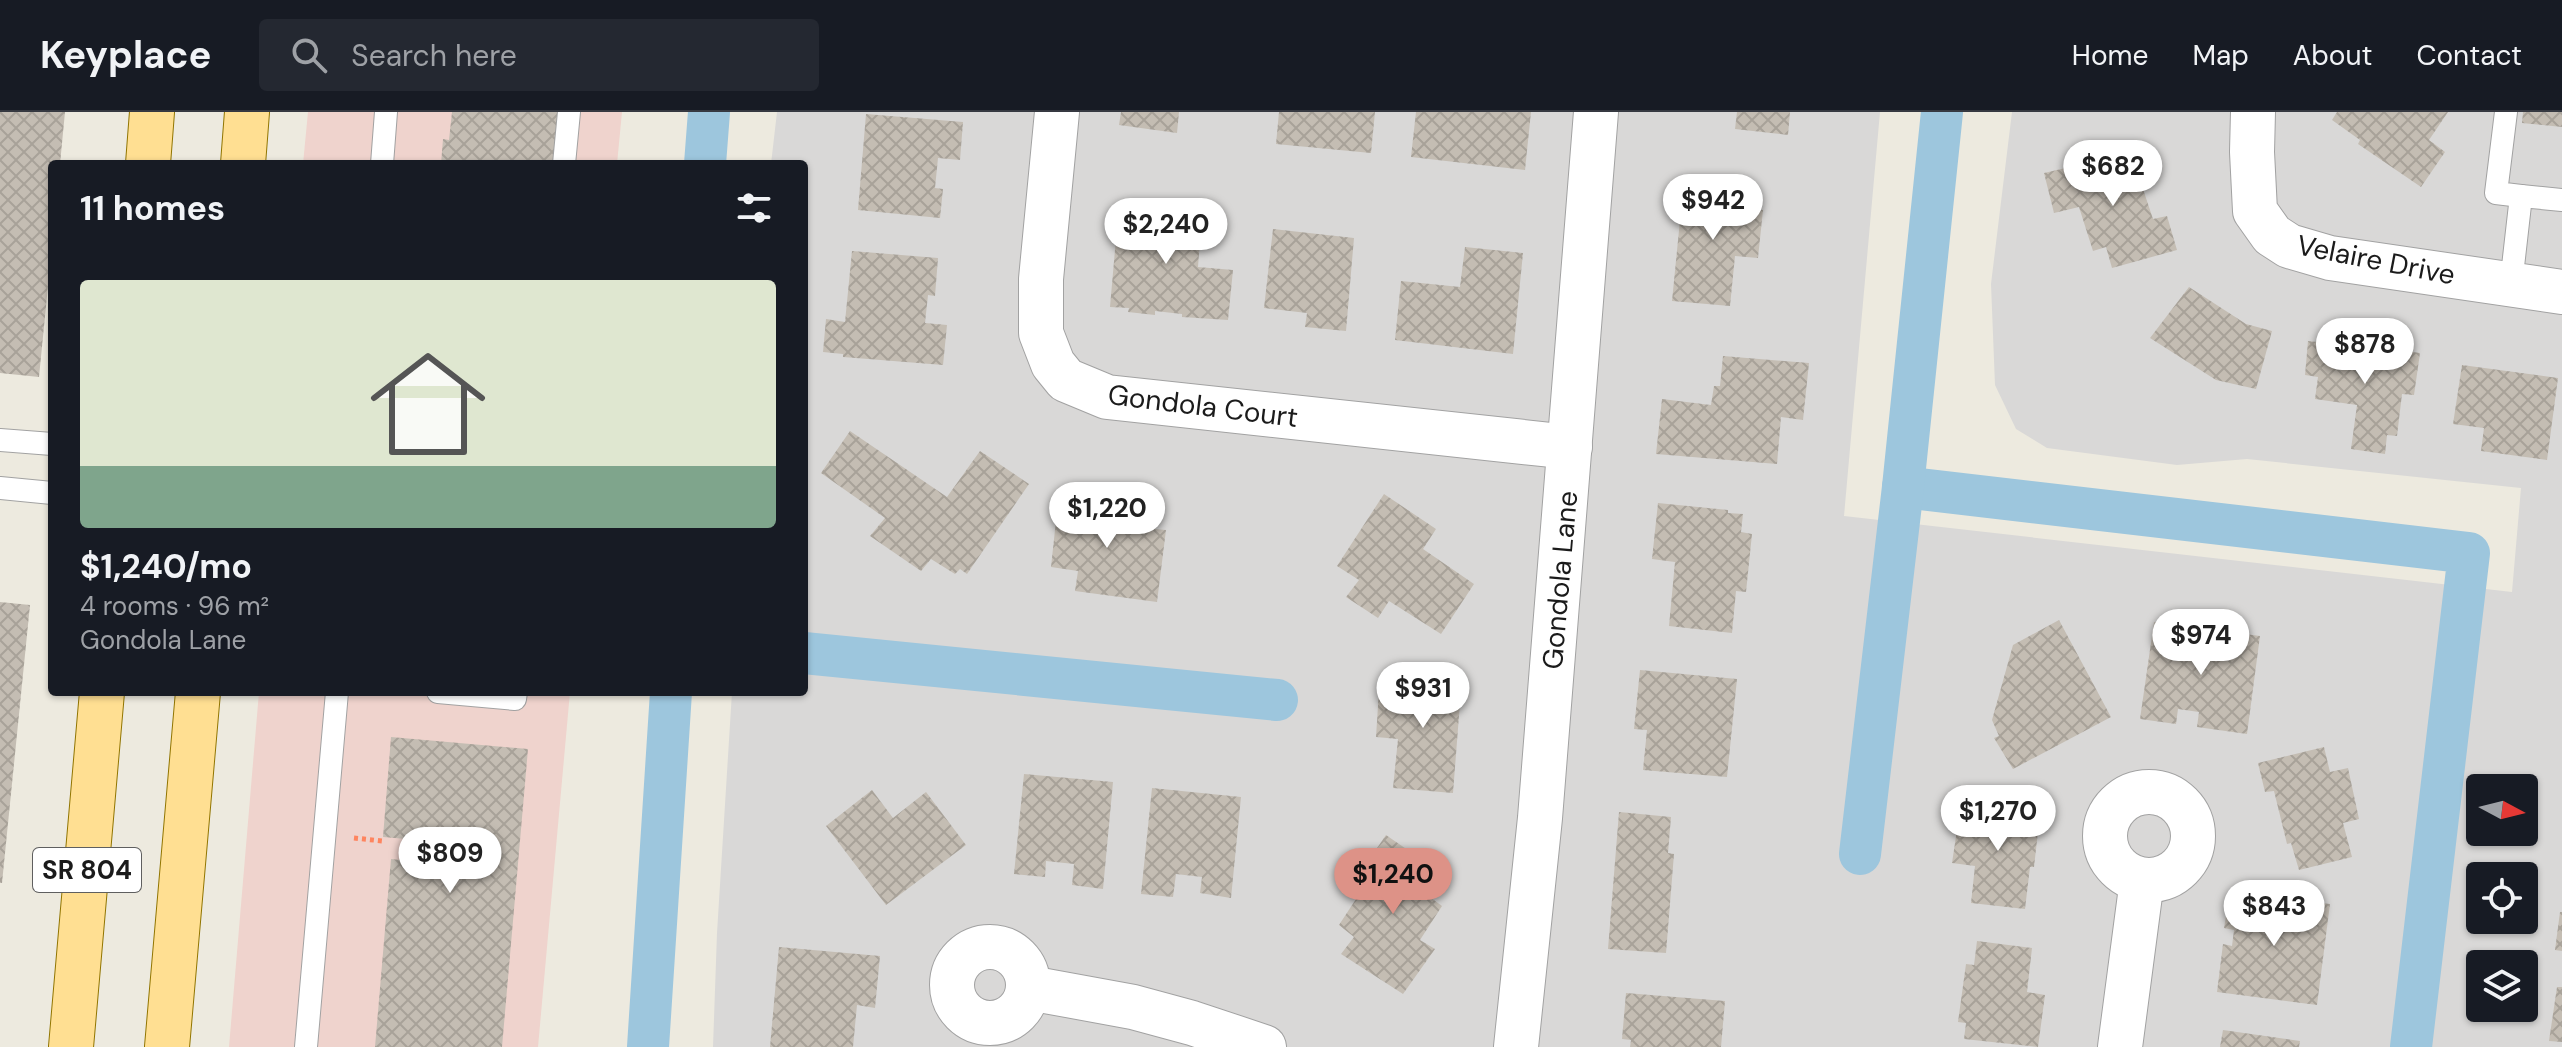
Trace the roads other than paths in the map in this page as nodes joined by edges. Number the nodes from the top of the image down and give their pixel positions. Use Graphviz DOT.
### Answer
graph roads {
  1 [pos="152,112"];
  2 [pos="247,112"];
  3 [pos="386,112"];
  4 [pos="569,112"];
  5 [pos="1057,112"];
  6 [pos="1596,112"];
  7 [pos="2253,112"];
  8 [pos="2506,112"];
  9 [pos="148,160"];
  10 [pos="243,160"];
  11 [pos="382,160"];
  12 [pos="564,160"];
  13 [pos="2521,196"];
  14 [pos="2562,200"];
  15 [pos="2511,284"];
  16 [pos="2562,292"];
  17 [pos="0,440"];
  18 [pos="48,444"];
  19 [pos="1570,447"];
  20 [pos="0,488"];
  21 [pos="48,493"];
  22 [pos="102,696"];
  23 [pos="198,696"];
  24 [pos="337,696"];
  25 [pos="482,696"];
  26 [pos="515,696"];
  27 [pos="2142,880"];
  28 [pos="1029,988"];
  29 [pos="71,1047"];
  30 [pos="167,1047"];
  31 [pos="306,1047"];
  32 [pos="1264,1047"];
  33 [pos="1516,1047"];
  34 [pos="2120,1047"];
  1 -- 9 [label="main road"];
  2 -- 10 [label="main road"];
  3 -- 11 [label="lane"];
  4 -- 12 [label="lane"];
  5 -- 19 [label="street, Gondola Court"];
  6 -- 19 [label="street, Gondola Lane"];
  7 -- 15 [label="street, Velaire Drive"];
  8 -- 13 [label="lane"];
  13 -- 14 [label="lane"];
  13 -- 15 [label="lane"];
  15 -- 16 [label="street, Velaire Drive"];
  17 -- 18 [label="lane"];
  19 -- 33 [label="street, Gondola Lane"];
  20 -- 21 [label="lane"];
  22 -- 29 [label="main road, SR 804"];
  23 -- 30 [label="main road, SR 804"];
  24 -- 31 [label="lane"];
  25 -- 26 [label="lane"];
  27 -- 34 [label="street"];
  28 -- 32 [label="street"];
}
